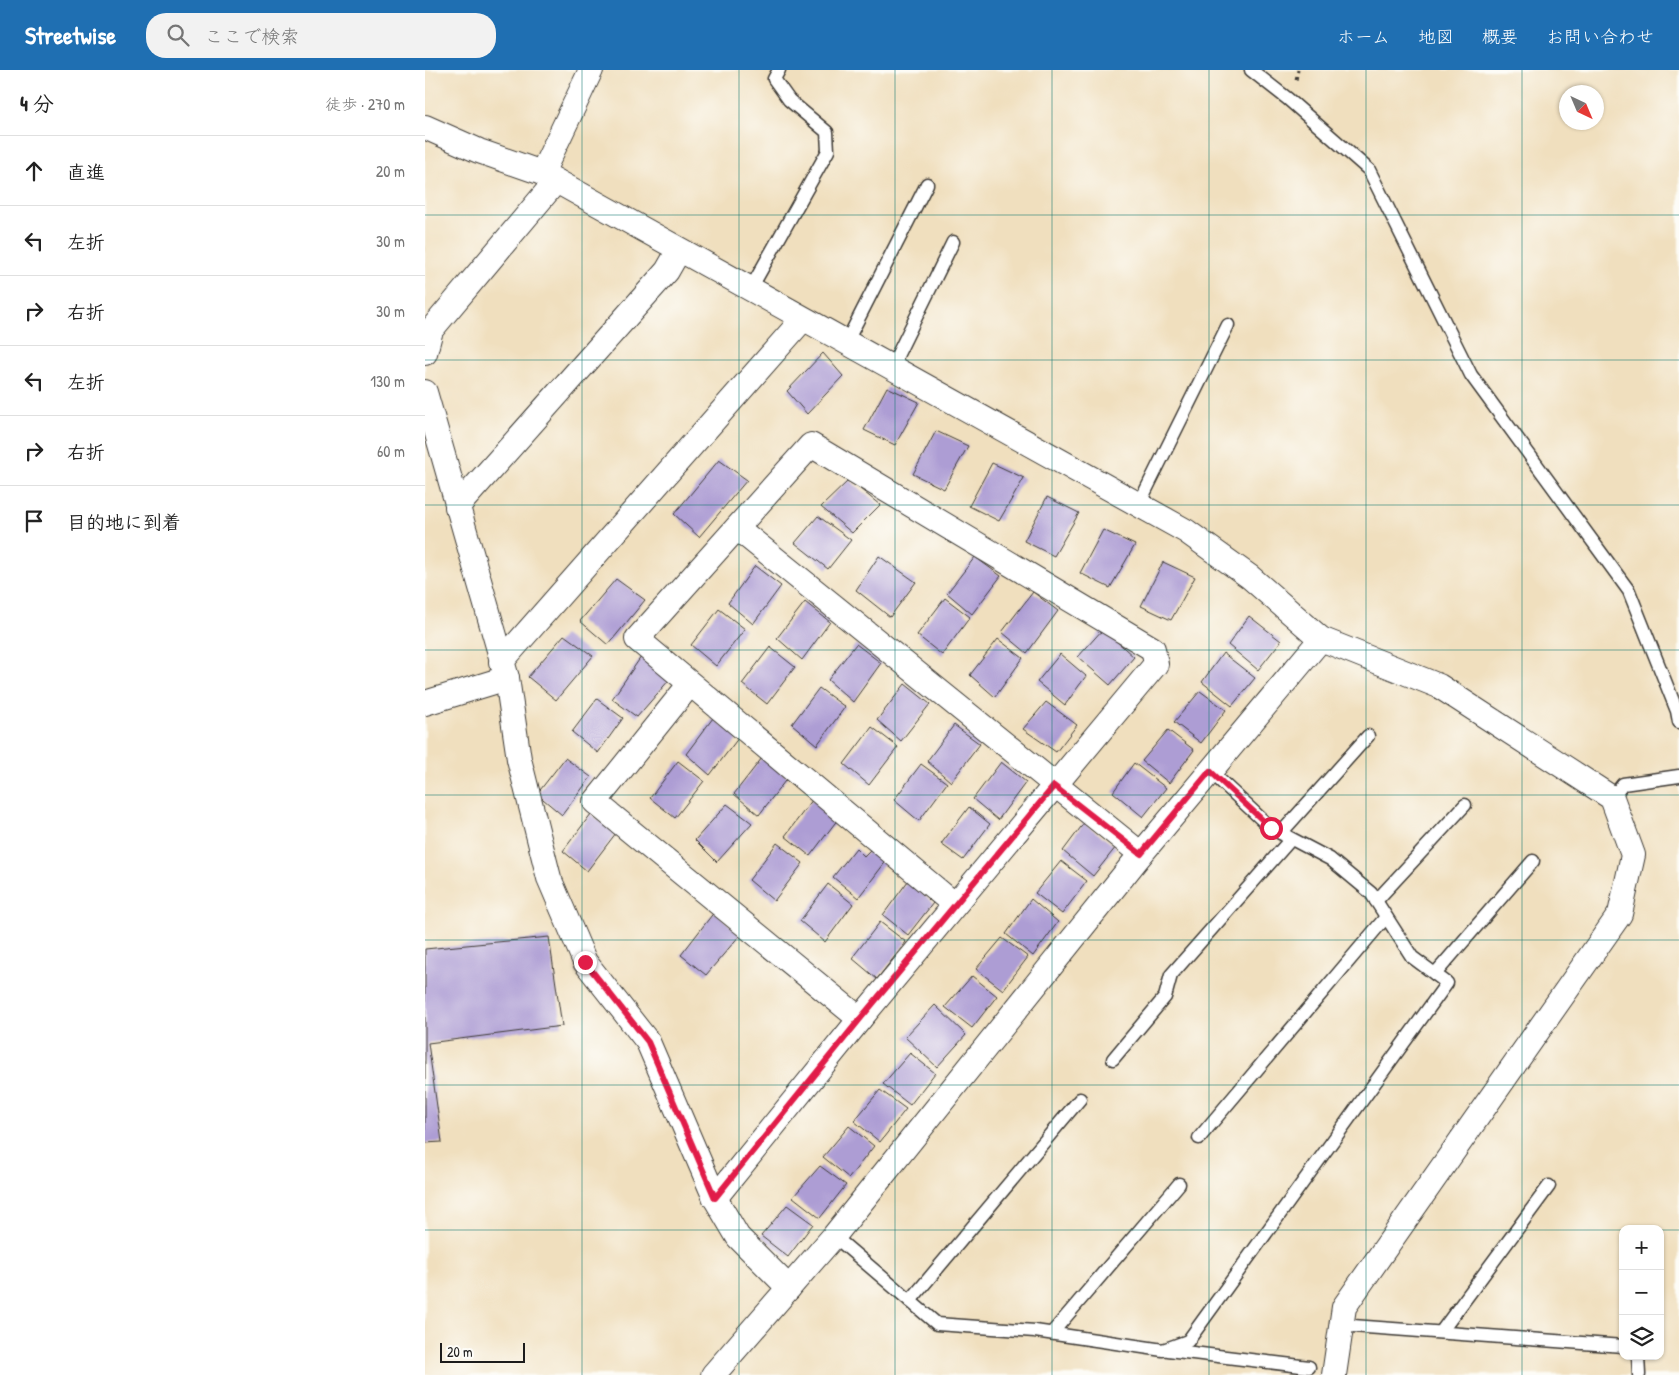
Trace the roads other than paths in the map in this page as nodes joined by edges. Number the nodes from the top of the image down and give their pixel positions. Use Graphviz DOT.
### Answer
graph roads {
  1 [pos="591,70"];
  2 [pos="779,70"];
  3 [pos="1251,70"];
  4 [pos="425,127"];
  5 [pos="549,177"];
  6 [pos="927,184"];
  7 [pos="953,242"];
  8 [pos="679,250"];
  9 [pos="750,290"];
  10 [pos="803,320"];
  11 [pos="1228,325"];
  12 [pos="846,343"];
  13 [pos="425,353"];
  14 [pos="891,368"];
  15 [pos="425,392"];
  16 [pos="1138,506"];
  17 [pos="457,507"];
  18 [pos="737,528"];
  19 [pos="1321,639"];
  20 [pos="504,670"];
  21 [pos="690,684"];
  22 [pos="425,703"];
  23 [pos="1679,722"];
  24 [pos="1368,736"];
  25 [pos="1210,771"];
  26 [pos="1679,776"];
  27 [pos="1054,786"];
  28 [pos="1612,798"];
  29 [pos="1465,805"];
  30 [pos="1286,836"];
  31 [pos="1141,854"];
  32 [pos="1533,861"];
  33 [pos="1376,901"];
  34 [pos="955,905"];
  35 [pos="1386,917"];
  36 [pos="1435,974"];
  37 [pos="860,1019"];
  38 [pos="1113,1059"];
  39 [pos="1080,1099"];
  40 [pos="1199,1138"];
  41 [pos="1179,1184"];
  42 [pos="1549,1186"];
  43 [pos="715,1198"];
  44 [pos="834,1236"];
  45 [pos="789,1288"];
  46 [pos="910,1301"];
  47 [pos="1339,1325"];
  48 [pos="1441,1332"];
  49 [pos="1052,1333"];
  50 [pos="1619,1346"];
  51 [pos="1163,1350"];
  52 [pos="1638,1360"];
  53 [pos="1309,1368"];
  54 [pos="713,1375"];
  55 [pos="1333,1375"];
  56 [pos="1639,1375"];
  1 -- 5 [label="street"];
  2 -- 9 [label="lane"];
  3 -- 23 [label="lane"];
  4 -- 5 [label="street"];
  5 -- 8 [label="street"];
  5 -- 13 [label="street"];
  6 -- 12 [label="lane"];
  7 -- 14 [label="lane"];
  8 -- 9 [label="street"];
  8 -- 17 [label="street"];
  9 -- 10 [label="street"];
  10 -- 12 [label="street"];
  10 -- 20 [label="street"];
  11 -- 16 [label="lane"];
  12 -- 14 [label="street"];
  14 -- 16 [label="street"];
  15 -- 17 [label="street"];
  16 -- 19 [label="street"];
  17 -- 20 [label="street"];
  18 -- 21 [label="street"];
  18 -- 27 [label="street"];
  18 -- 27 [label="street"];
  19 -- 25 [label="street"];
  19 -- 28 [label="street"];
  20 -- 22 [label="street"];
  20 -- 43 [label="street"];
  21 -- 34 [label="street"];
  21 -- 37 [label="street"];
  24 -- 30 [label="lane"];
  25 -- 30 [label="lane"];
  25 -- 31 [label="street"];
  26 -- 28 [label="lane"];
  27 -- 31 [label="street"];
  27 -- 34 [label="street"];
  28 -- 47 [label="street"];
  29 -- 33 [label="lane"];
  30 -- 33 [label="lane"];
  30 -- 38 [label="lane"];
  31 -- 44 [label="street"];
  32 -- 36 [label="lane"];
  33 -- 35 [label="lane"];
  34 -- 37 [label="street"];
  35 -- 36 [label="lane"];
  35 -- 40 [label="lane"];
  36 -- 51 [label="lane"];
  37 -- 43 [label="street"];
  39 -- 46 [label="lane"];
  41 -- 49 [label="lane"];
  42 -- 48 [label="lane"];
  43 -- 45 [label="street"];
  44 -- 45 [label="street"];
  44 -- 46 [label="lane"];
  45 -- 54 [label="street"];
  46 -- 49 [label="lane"];
  47 -- 48 [label="lane"];
  47 -- 55 [label="street"];
  48 -- 50 [label="lane"];
  49 -- 51 [label="lane"];
  51 -- 53 [label="lane"];
  52 -- 56 [label="lane"];
}
